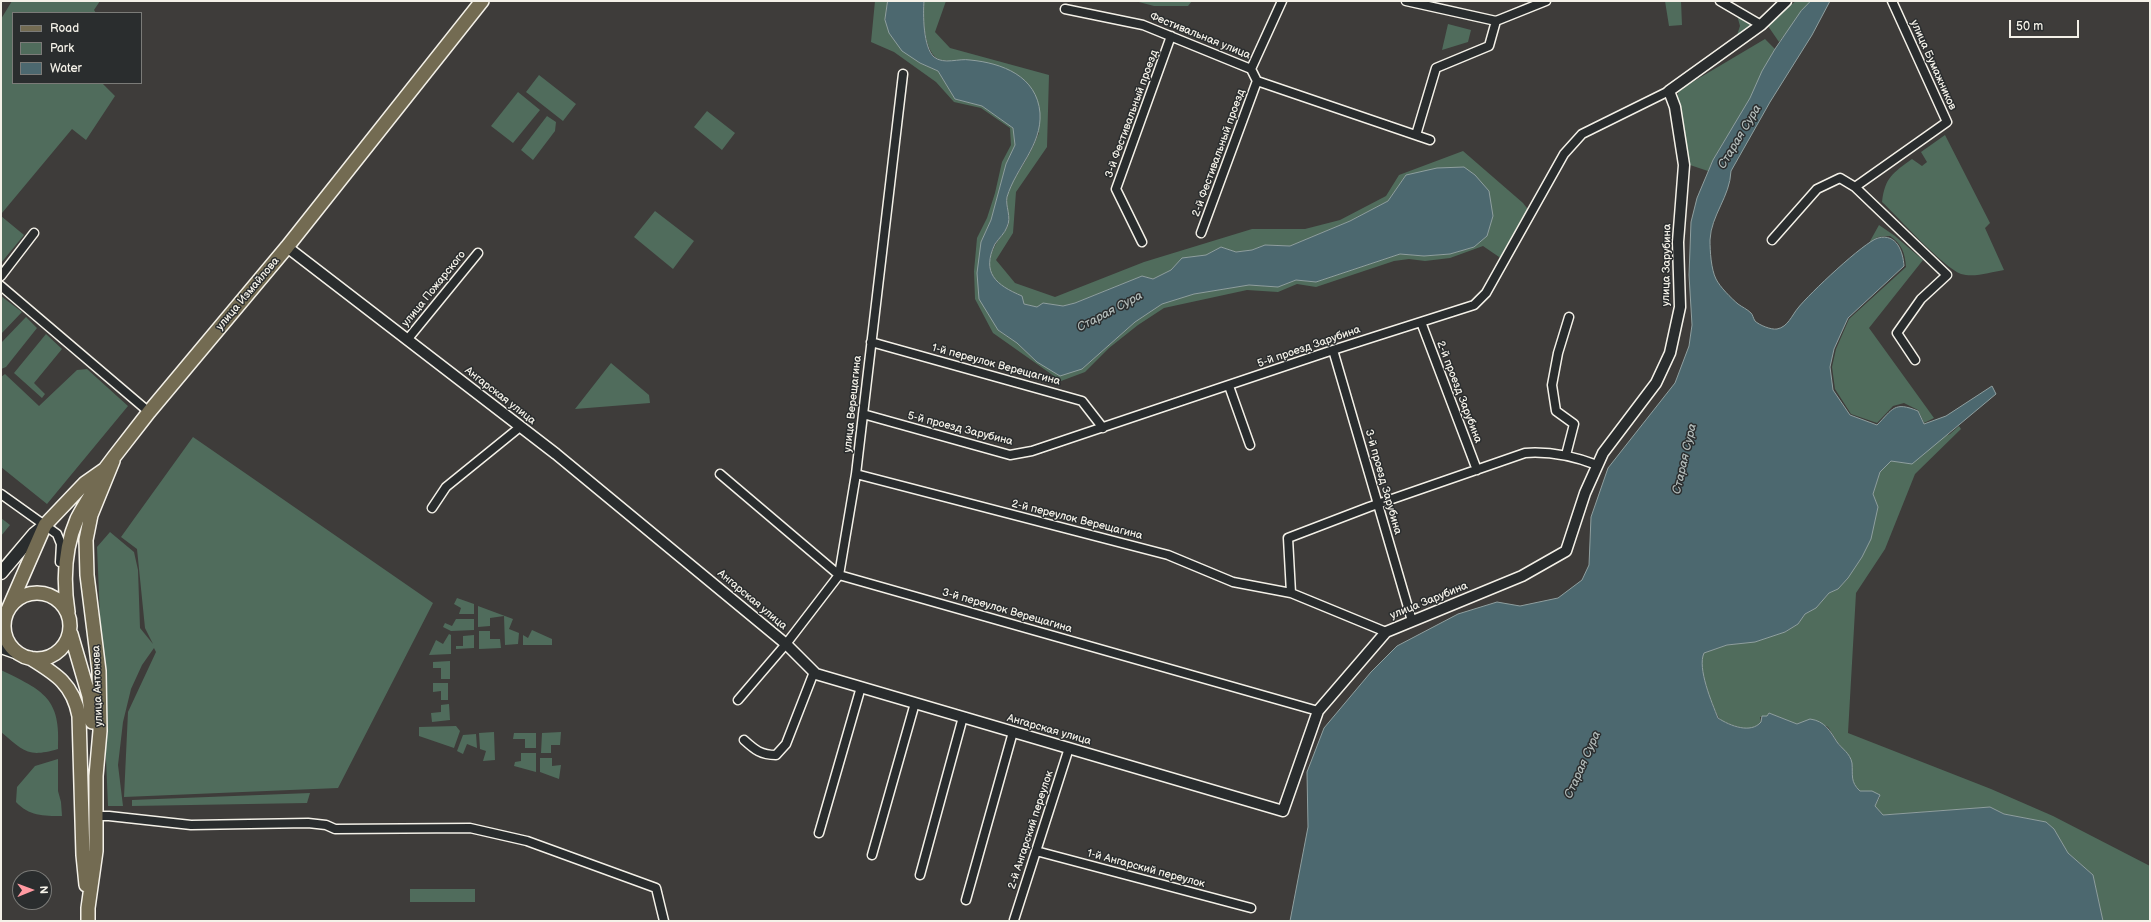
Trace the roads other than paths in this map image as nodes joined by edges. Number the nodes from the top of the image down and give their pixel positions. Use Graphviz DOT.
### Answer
graph roads {
  1 [pos="482,1"];
  2 [pos="1282,1"];
  3 [pos="1406,1"];
  4 [pos="1546,1"];
  5 [pos="1720,1"];
  6 [pos="1786,1"];
  7 [pos="1892,1"];
  8 [pos="1065,9"];
  9 [pos="1496,21"];
  10 [pos="1761,25"];
  11 [pos="1172,36"];
  12 [pos="1251,69"];
  13 [pos="903,74"];
  14 [pos="1257,81"];
  15 [pos="1669,91"];
  16 [pos="1416,135"];
  17 [pos="1430,140"];
  18 [pos="1855,187"];
  19 [pos="34,233"];
  20 [pos="1201,233"];
  21 [pos="1772,240"];
  22 [pos="1142,242"];
  23 [pos="287,247"];
  24 [pos="478,253"];
  25 [pos="1,276"];
  26 [pos="1,286"];
  27 [pos="1569,318"];
  28 [pos="1421,322"];
  29 [pos="407,340"];
  30 [pos="871,342"];
  31 [pos="1333,350"];
  32 [pos="1915,360"];
  33 [pos="1229,386"];
  34 [pos="149,412"];
  35 [pos="863,414"];
  36 [pos="520,427"];
  37 [pos="1103,428"];
  38 [pos="1250,445"];
  39 [pos="1566,455"];
  40 [pos="114,457"];
  41 [pos="1597,465"];
  42 [pos="105,469"];
  43 [pos="1477,470"];
  44 [pos="720,474"];
  45 [pos="856,474"];
  46 [pos="1,494"];
  47 [pos="1378,504"];
  48 [pos="432,508"];
  49 [pos="45,525"];
  50 [pos="1,573"];
  51 [pos="839,575"];
  52 [pos="64,577"];
  53 [pos="1291,593"];
  54 [pos="10,605"];
  55 [pos="68,612"];
  56 [pos="1412,621"];
  57 [pos="1386,632"];
  58 [pos="71,634"];
  59 [pos="786,644"];
  60 [pos="1,647"];
  61 [pos="24,655"];
  62 [pos="814,672"];
  63 [pos="861,687"];
  64 [pos="738,700"];
  65 [pos="915,703"];
  66 [pos="1318,712"];
  67 [pos="963,717"];
  68 [pos="1013,732"];
  69 [pos="744,740"];
  70 [pos="1069,748"];
  71 [pos="96,776"];
  72 [pos="1283,811"];
  73 [pos="97,816"];
  74 [pos="82,819"];
  75 [pos="819,833"];
  76 [pos="1036,851"];
  77 [pos="872,855"];
  78 [pos="920,875"];
  79 [pos="966,900"];
  80 [pos="1251,908"];
  81 [pos="88,915"];
  82 [pos="1014,920"];
  83 [pos="664,921"];
  1 -- 23 [label="main road, улица Измайлова"];
  2 -- 12 [label="street"];
  3 -- 9 [label="street"];
  4 -- 9 [label="street"];
  5 -- 10 [label="street"];
  6 -- 10 [label="street"];
  7 -- 18 [label="street, улица Бумажников"];
  8 -- 11 [label="street, Фестивальная улица"];
  9 -- 16 [label="street"];
  10 -- 15 [label="street"];
  11 -- 12 [label="street, Фестивальная улица"];
  11 -- 22 [label="street, 3-й Фестивальный проезд"];
  12 -- 14 [label="street, Фестивальная улица"];
  13 -- 30 [label="street, улица Верещагина"];
  14 -- 16 [label="street"];
  14 -- 20 [label="street, 2-й Фестивальный проезд"];
  15 -- 28 [label="street, 5-й проезд Зарубина"];
  15 -- 41 [label="street, улица Зарубина"];
  16 -- 17 [label="street"];
  18 -- 21 [label="street"];
  18 -- 32 [label="street"];
  19 -- 25 [label="street"];
  23 -- 29 [label="street, Ангарская улица"];
  23 -- 34 [label="main road, улица Измайлова"];
  24 -- 29 [label="street, улица Пожарского"];
  26 -- 34 [label="street"];
  27 -- 39 [label="street"];
  28 -- 31 [label="street, 5-й проезд Зарубина"];
  28 -- 43 [label="street, 2-й проезд Зарубина"];
  29 -- 36 [label="street, Ангарская улица"];
  30 -- 35 [label="street, улица Верещагина"];
  30 -- 37 [label="street, 1-й переулок Верещагина"];
  31 -- 33 [label="street, 5-й проезд Зарубина"];
  31 -- 47 [label="street, 3-й проезд Зарубина"];
  33 -- 37 [label="street, 5-й проезд Зарубина"];
  33 -- 38 [label="street"];
  34 -- 40 [label="main road, улица Измайлова"];
  35 -- 37 [label="street, 5-й проезд Зарубина"];
  35 -- 45 [label="street, улица Верещагина"];
  36 -- 48 [label="street"];
  36 -- 59 [label="street, Ангарская улица"];
  39 -- 41 [label="street"];
  39 -- 43 [label="street"];
  40 -- 42 [label="main road, улица Измайлова"];
  40 -- 71 [label="main road, улица Антонова"];
  41 -- 56 [label="street, улица Зарубина"];
  42 -- 49 [label="main road, улица Измайлова"];
  42 -- 52 [label="main road"];
  43 -- 47 [label="street"];
  44 -- 51 [label="street, 3-й переулок Верещагина"];
  45 -- 51 [label="street, улица Верещагина"];
  45 -- 53 [label="street, 2-й переулок Верещагина"];
  46 -- 49 [label="street"];
  47 -- 53 [label="street"];
  47 -- 56 [label="street, 3-й проезд Зарубина"];
  49 -- 50 [label="main road, улица Измайлова"];
  49 -- 52 [label="street"];
  49 -- 54 [label="main road"];
  51 -- 59 [label="street, улица Верещагина"];
  51 -- 66 [label="street, 3-й переулок Верещагина"];
  52 -- 55 [label="main road"];
  53 -- 57 [label="street, 2-й переулок Верещагина"];
  54 -- 55 [label="main road"];
  54 -- 61 [label="main road"];
  55 -- 58 [label="main road"];
  56 -- 57 [label="street, улица Зарубина"];
  57 -- 66 [label="street, улица Зарубина"];
  58 -- 61 [label="main road"];
  58 -- 71 [label="main road"];
  59 -- 62 [label="street, Ангарская улица"];
  59 -- 64 [label="street, улица Верещагина"];
  60 -- 61 [label="main road"];
  61 -- 74 [label="main road"];
  62 -- 63 [label="street, Ангарская улица"];
  62 -- 69 [label="street"];
  63 -- 65 [label="street, Ангарская улица"];
  63 -- 75 [label="street"];
  65 -- 67 [label="street, Ангарская улица"];
  65 -- 77 [label="street"];
  66 -- 72 [label="street, улица Зарубина"];
  67 -- 68 [label="street, Ангарская улица"];
  67 -- 78 [label="street"];
  68 -- 70 [label="street, Ангарская улица"];
  68 -- 79 [label="street"];
  70 -- 72 [label="street, Ангарская улица"];
  70 -- 76 [label="street, 2-й Ангарский переулок"];
  71 -- 73 [label="main road, улица Антонова"];
  73 -- 74 [label="main road"];
  73 -- 81 [label="main road, улица Антонова"];
  73 -- 83 [label="street"];
  74 -- 81 [label="main road"];
  76 -- 80 [label="street, 1-й Ангарский переулок"];
  76 -- 82 [label="street, 2-й Ангарский переулок"];
}
